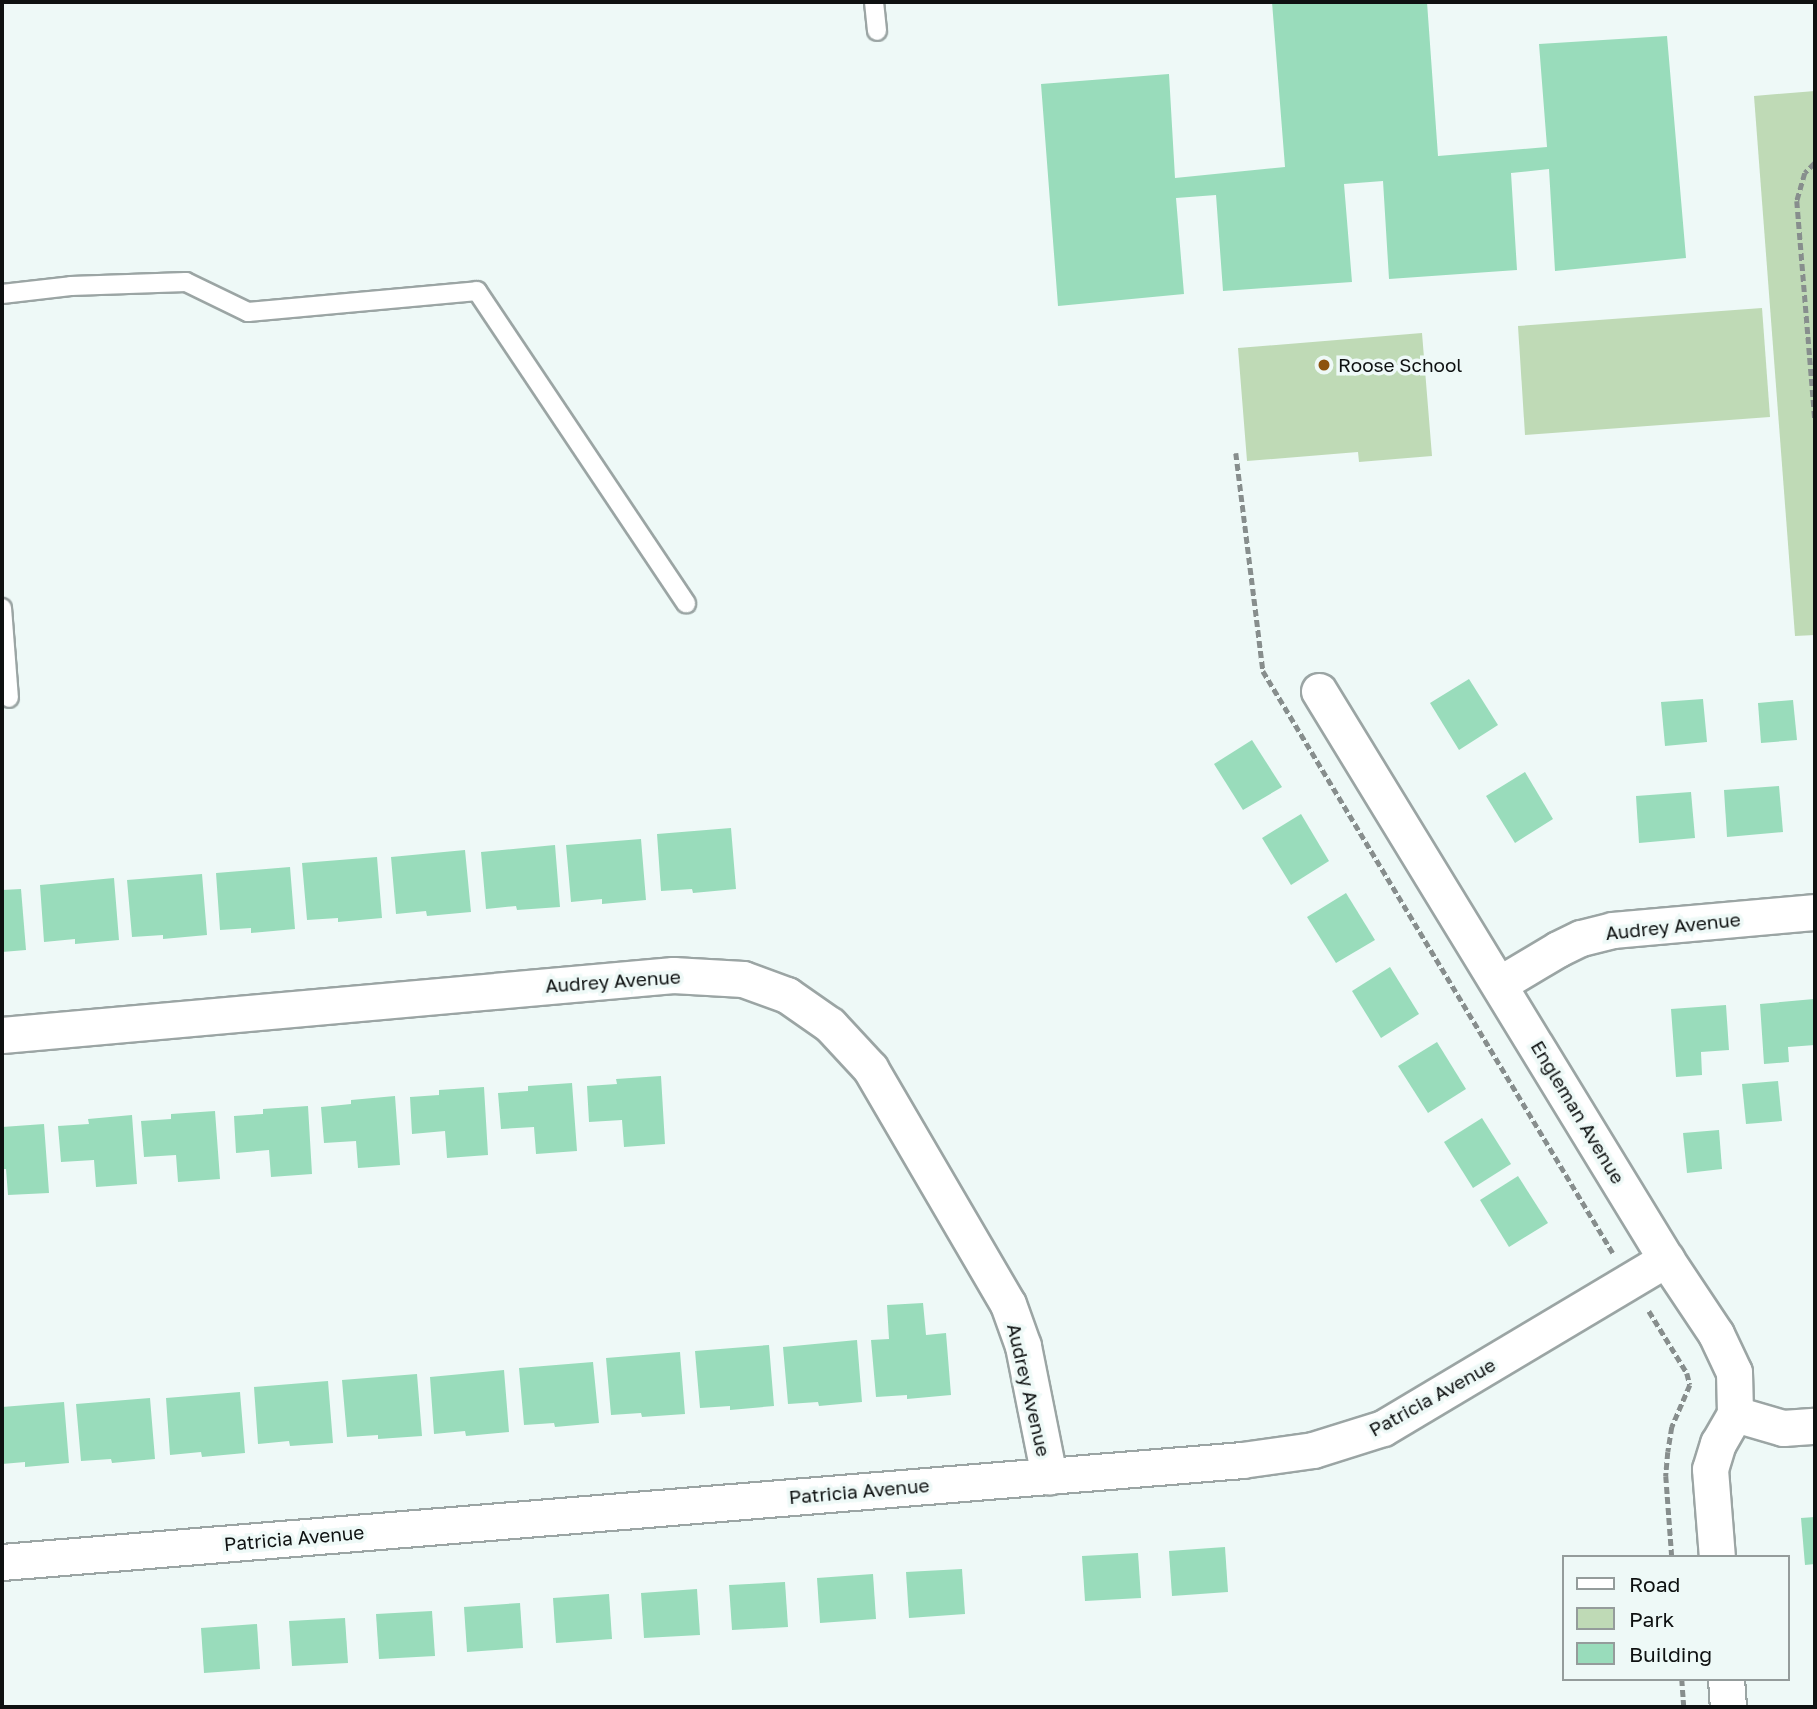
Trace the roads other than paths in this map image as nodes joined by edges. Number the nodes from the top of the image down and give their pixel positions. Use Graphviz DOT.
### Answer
graph roads {
  1 [pos="874,2"];
  2 [pos="877,31"];
  3 [pos="2,294"];
  4 [pos="686,603"];
  5 [pos="2,608"];
  6 [pos="1319,691"];
  7 [pos="9,698"];
  8 [pos="1815,912"];
  9 [pos="1500,983"];
  10 [pos="2,1035"];
  11 [pos="1666,1259"];
  12 [pos="1735,1414"];
  13 [pos="1815,1426"];
  14 [pos="1049,1476"];
  15 [pos="1717,1555"];
  16 [pos="2,1562"];
  17 [pos="1726,1681"];
  18 [pos="1728,1707"];
  1 -- 2 [label="lane"];
  3 -- 4 [label="lane"];
  5 -- 7 [label="lane"];
  6 -- 9 [label="street, Engleman Avenue"];
  8 -- 9 [label="street, Audrey Avenue"];
  9 -- 11 [label="street, Engleman Avenue"];
  10 -- 14 [label="street, Audrey Avenue"];
  11 -- 12 [label="street, Engleman Avenue"];
  11 -- 14 [label="street, Patricia Avenue"];
  12 -- 13 [label="street"];
  12 -- 15 [label="street"];
  14 -- 16 [label="street, Patricia Avenue"];
  17 -- 18 [label="street"];
}
